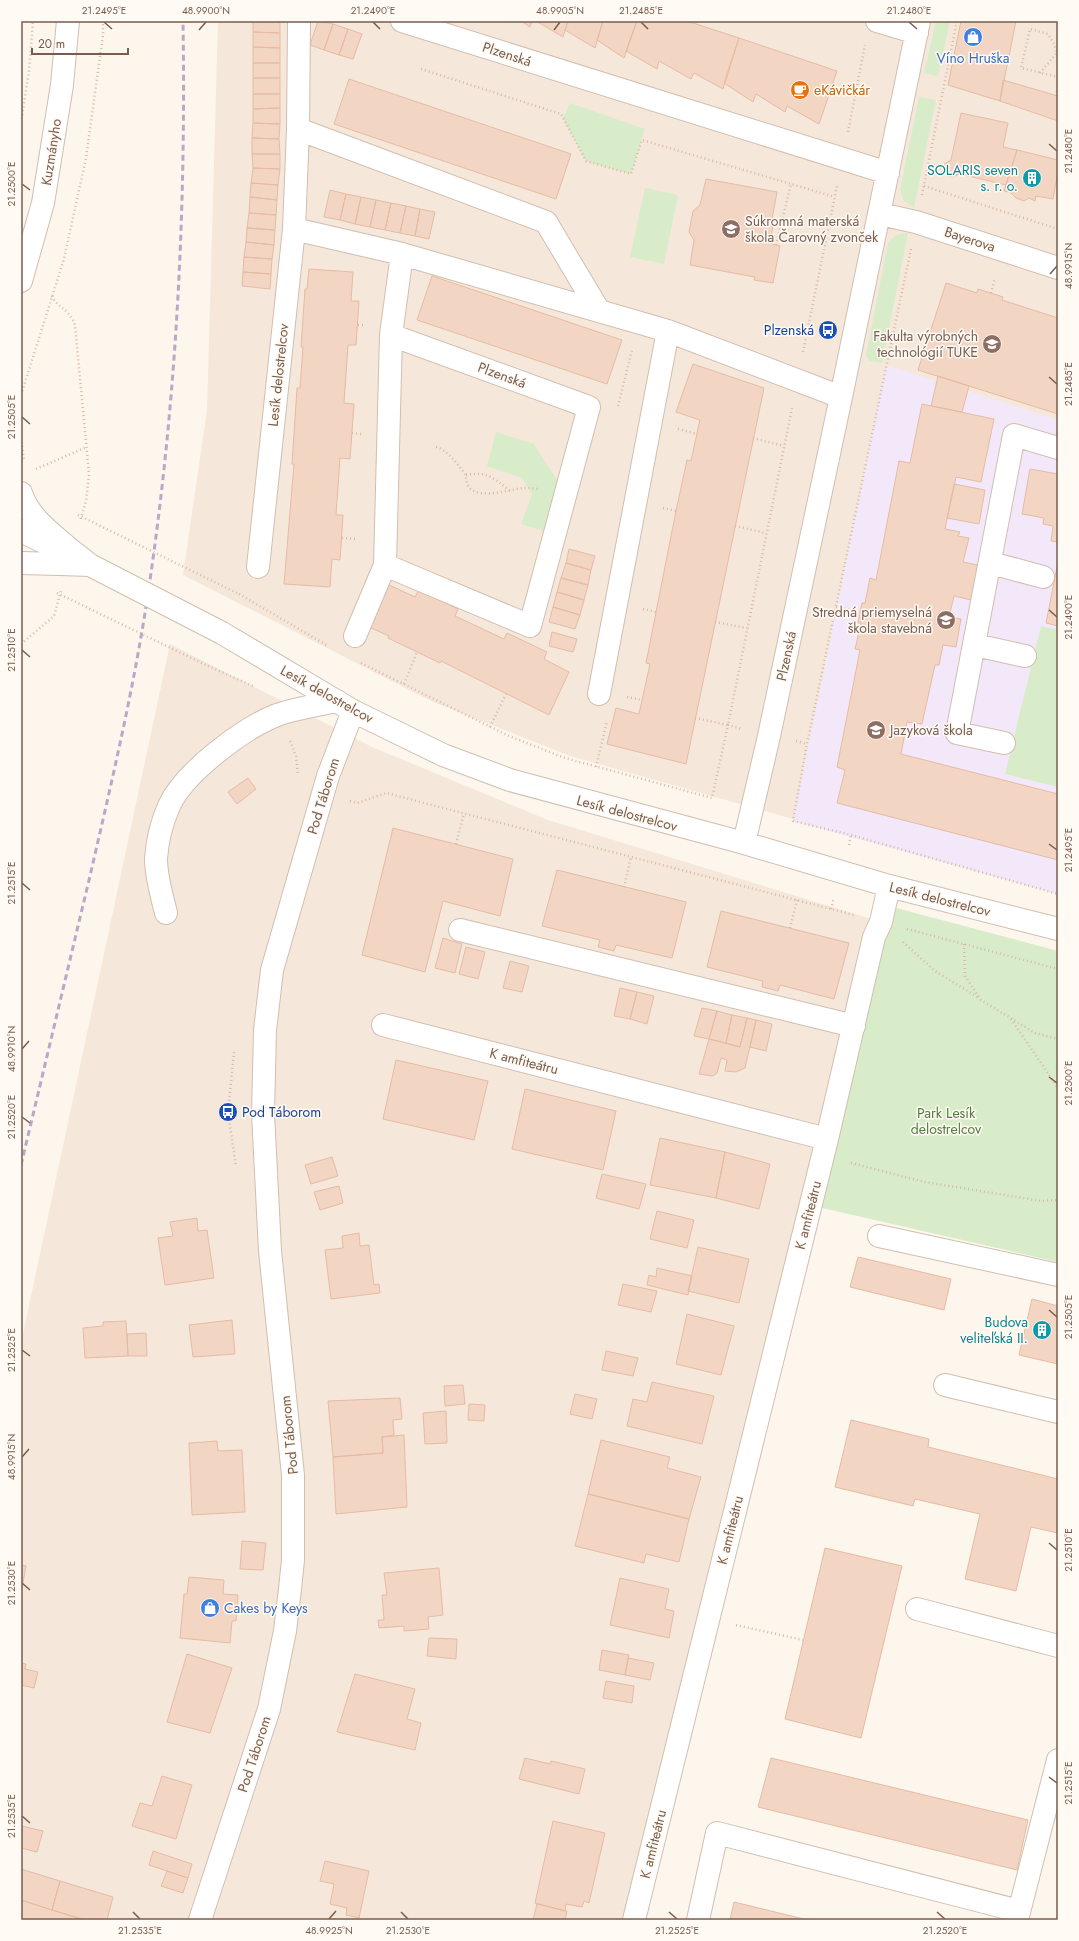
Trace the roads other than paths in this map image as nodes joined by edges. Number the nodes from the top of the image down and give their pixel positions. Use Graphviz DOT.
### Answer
graph roads {
  1 [pos="68,21"];
  2 [pos="402,21"];
  3 [pos="876,21"];
  4 [pos="298,22"];
  5 [pos="918,27"];
  6 [pos="298,128"];
  7 [pos="888,173"];
  8 [pos="880,214"];
  9 [pos="294,230"];
  10 [pos="402,254"];
  11 [pos="1058,268"];
  12 [pos="21,281"];
  13 [pos="599,311"];
  14 [pos="668,332"];
  15 [pos="391,335"];
  16 [pos="842,397"];
  17 [pos="1058,448"];
  18 [pos="21,493"];
  19 [pos="21,531"];
  20 [pos="64,562"];
  21 [pos="21,563"];
  22 [pos="991,563"];
  23 [pos="385,565"];
  24 [pos="258,567"];
  25 [pos="1043,577"];
  26 [pos="354,636"];
  27 [pos="975,645"];
  28 [pos="1025,656"];
  29 [pos="599,694"];
  30 [pos="345,706"];
  31 [pos="1004,743"];
  32 [pos="744,843"];
  33 [pos="889,886"];
  34 [pos="166,913"];
  35 [pos="1058,929"];
  36 [pos="460,930"];
  37 [pos="383,1026"];
  38 [pos="854,1026"];
  39 [pos="825,1147"];
  40 [pos="879,1236"];
  41 [pos="1058,1275"];
  42 [pos="945,1385"];
  43 [pos="1058,1412"];
  44 [pos="917,1609"];
  45 [pos="1058,1646"];
  46 [pos="1057,1766"];
  47 [pos="1018,1916"];
  48 [pos="200,1920"];
  49 [pos="634,1920"];
  50 [pos="698,1920"];
  1 -- 12 [label="street, Kuzmányho"];
  2 -- 7 [label="street, Plzenská"];
  3 -- 5 [label="street, Plzenská"];
  4 -- 6 [label="street"];
  5 -- 7 [label="street, Plzenská"];
  6 -- 9 [label="street"];
  6 -- 13 [label="street"];
  7 -- 8 [label="street, Plzenská"];
  8 -- 11 [label="street, Bayerova"];
  8 -- 16 [label="street, Plzenská"];
  9 -- 10 [label="street"];
  9 -- 24 [label="street, Lesík delostrelcov"];
  10 -- 13 [label="street"];
  10 -- 15 [label="street"];
  13 -- 14 [label="street"];
  14 -- 16 [label="street"];
  14 -- 29 [label="street"];
  15 -- 23 [label="street"];
  15 -- 23 [label="street, Plzenská"];
  16 -- 32 [label="street, Plzenská"];
  17 -- 22 [label="street"];
  18 -- 20 [label="street"];
  19 -- 20 [label="street"];
  20 -- 21 [label="street"];
  20 -- 30 [label="street, Lesík delostrelcov, bridge"];
  22 -- 25 [label="street"];
  22 -- 27 [label="street"];
  23 -- 26 [label="street"];
  27 -- 28 [label="street"];
  27 -- 31 [label="street"];
  30 -- 32 [label="street, Lesík delostrelcov"];
  30 -- 34 [label="street"];
  30 -- 48 [label="street, Pod Táborom"];
  32 -- 33 [label="street, Lesík delostrelcov"];
  33 -- 35 [label="street, Lesík delostrelcov"];
  33 -- 38 [label="street, K amfiteátru"];
  36 -- 38 [label="street"];
  37 -- 39 [label="street, K amfiteátru"];
  38 -- 39 [label="street, K amfiteátru"];
  39 -- 49 [label="street, K amfiteátru"];
  40 -- 41 [label="street"];
  42 -- 43 [label="street"];
  44 -- 45 [label="street"];
  46 -- 47 [label="street"];
  47 -- 50 [label="street"];
}
